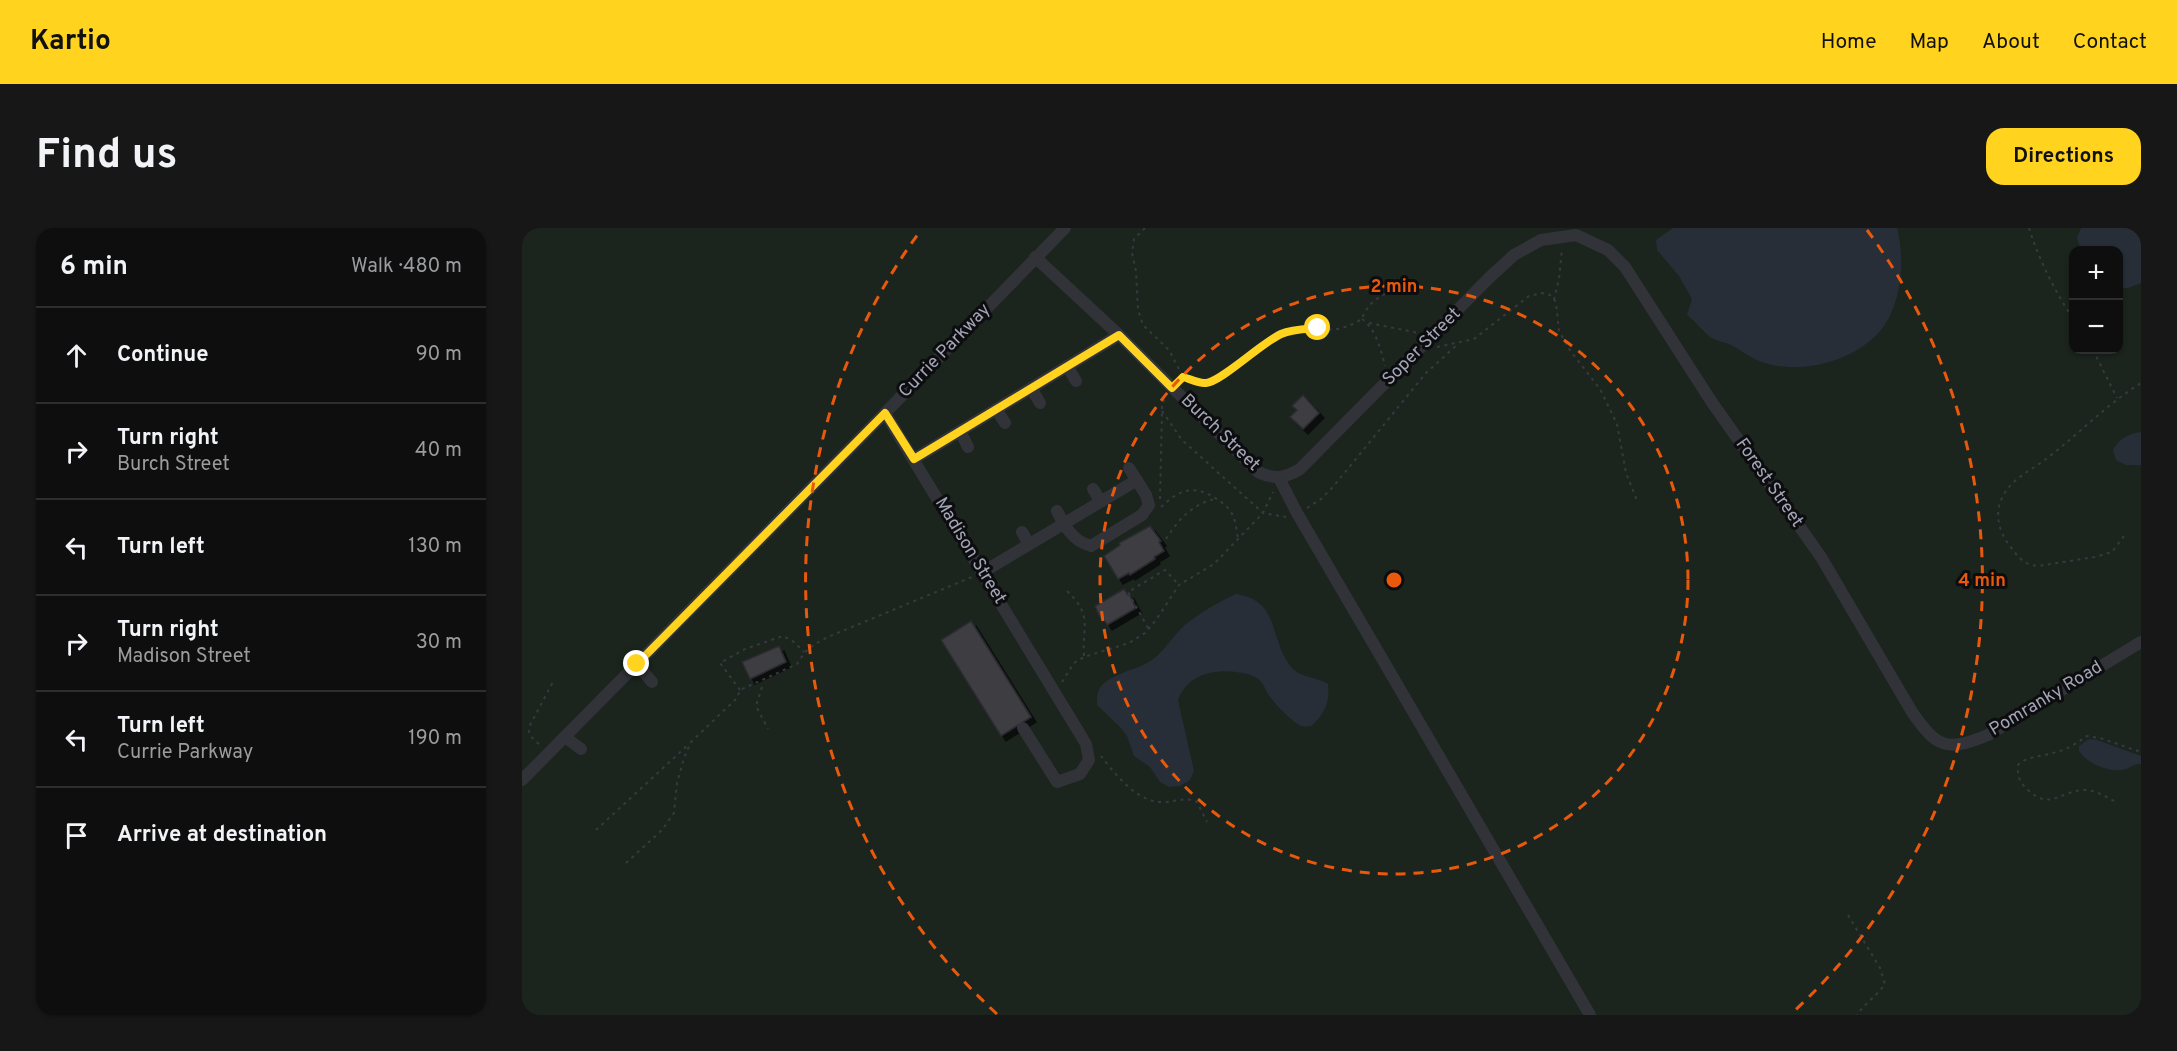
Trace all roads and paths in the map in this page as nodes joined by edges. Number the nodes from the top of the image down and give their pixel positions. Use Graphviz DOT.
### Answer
graph roads {
  1 [pos="1065,228"];
  2 [pos="1145,228"];
  3 [pos="2029,228"];
  4 [pos="1576,235"];
  5 [pos="1561,237"];
  6 [pos="1035,257"];
  7 [pos="1390,291"];
  8 [pos="1554,300"];
  9 [pos="2069,314"];
  10 [pos="1362,319"];
  11 [pos="1368,323"];
  12 [pos="1119,335"];
  13 [pos="1434,335"];
  14 [pos="1458,344"];
  15 [pos="1419,350"];
  16 [pos="2095,354"];
  17 [pos="1067,366"];
  18 [pos="1183,377"];
  19 [pos="1389,380"];
  20 [pos="1076,381"];
  21 [pos="2141,383"];
  22 [pos="1031,388"];
  23 [pos="1172,388"];
  24 [pos="2117,398"];
  25 [pos="1040,403"];
  26 [pos="996,409"];
  27 [pos="1162,411"];
  28 [pos="885,413"];
  29 [pos="1005,423"];
  30 [pos="960,431"];
  31 [pos="968,447"];
  32 [pos="914,459"];
  33 [pos="1129,468"];
  34 [pos="1279,478"];
  35 [pos="1137,480"];
  36 [pos="1093,489"];
  37 [pos="1216,499"];
  38 [pos="1101,502"];
  39 [pos="1638,503"];
  40 [pos="1056,511"];
  41 [pos="1263,513"];
  42 [pos="1297,513"];
  43 [pos="1064,524"];
  44 [pos="1022,532"];
  45 [pos="2124,536"];
  46 [pos="1238,538"];
  47 [pos="1166,539"];
  48 [pos="1029,544"];
  49 [pos="983,572"];
  50 [pos="1179,585"];
  51 [pos="1067,591"];
  52 [pos="1148,629"];
  53 [pos="2141,642"];
  54 [pos="805,652"];
  55 [pos="1084,657"];
  56 [pos="637,664"];
  57 [pos="1065,678"];
  58 [pos="554,680"];
  59 [pos="652,682"];
  60 [pos="762,687"];
  61 [pos="1060,689"];
  62 [pos="740,690"];
  63 [pos="1023,728"];
  64 [pos="768,729"];
  65 [pos="564,737"];
  66 [pos="691,742"];
  67 [pos="1947,746"];
  68 [pos="543,747"];
  69 [pos="1095,748"];
  70 [pos="581,749"];
  71 [pos="2141,752"];
  72 [pos="522,780"];
  73 [pos="2114,801"];
  74 [pos="1207,822"];
  75 [pos="596,830"];
  76 [pos="626,863"];
  77 [pos="1848,915"];
  78 [pos="1590,1015"];
  79 [pos="1857,1015"];
  1 -- 6 [label="street, Currie Parkway"];
  2 -- 18 [label="path"];
  3 -- 9 [label="path"];
  4 -- 5 [label="street, Soper Street"];
  4 -- 67 [label="street, Forest Street"];
  5 -- 8 [label="path"];
  5 -- 13 [label="street, Soper Street"];
  6 -- 12 [label="street, Burch Street"];
  6 -- 28 [label="street, Currie Parkway"];
  7 -- 10 [label="path"];
  8 -- 14 [label="path"];
  8 -- 39 [label="path"];
  10 -- 11 [label="path"];
  10 -- 18 [label="path"];
  11 -- 13 [label="path"];
  11 -- 19 [label="path"];
  12 -- 17 [label="street"];
  12 -- 23 [label="street, Burch Street"];
  13 -- 15 [label="street, Soper Street"];
  14 -- 15 [label="path"];
  14 -- 42 [label="path"];
  15 -- 19 [label="street, Soper Street"];
  16 -- 24 [label="path"];
  17 -- 20 [label="street"];
  17 -- 22 [label="street"];
  18 -- 23 [label="path"];
  19 -- 34 [label="street, Soper Street"];
  21 -- 24 [label="path"];
  22 -- 25 [label="street"];
  22 -- 26 [label="street"];
  23 -- 27 [label="path"];
  23 -- 34 [label="street, Burch Street"];
  24 -- 45 [label="path"];
  26 -- 29 [label="street"];
  26 -- 30 [label="street"];
  27 -- 37 [label="path"];
  27 -- 41 [label="path"];
  28 -- 32 [label="street, Madison Street"];
  28 -- 56 [label="street, Currie Parkway"];
  30 -- 31 [label="street"];
  30 -- 32 [label="street"];
  32 -- 49 [label="street, Madison Street"];
  33 -- 35 [label="street"];
  34 -- 41 [label="path"];
  34 -- 42 [label="street"];
  35 -- 38 [label="street"];
  35 -- 43 [label="street"];
  36 -- 38 [label="street"];
  37 -- 46 [label="path"];
  37 -- 47 [label="path"];
  38 -- 43 [label="street"];
  40 -- 43 [label="street"];
  41 -- 42 [label="path"];
  41 -- 46 [label="path"];
  42 -- 78 [label="street"];
  43 -- 48 [label="street"];
  44 -- 48 [label="street"];
  46 -- 50 [label="path"];
  48 -- 49 [label="street"];
  49 -- 54 [label="path"];
  49 -- 61 [label="street, Madison Street"];
  50 -- 52 [label="path"];
  50 -- 52 [label="path"];
  51 -- 55 [label="path"];
  52 -- 55 [label="path"];
  53 -- 67 [label="street, Pomranky Road"];
  54 -- 62 [label="path"];
  54 -- 62 [label="path"];
  55 -- 57 [label="path"];
  56 -- 59 [label="street"];
  56 -- 65 [label="street, Currie Parkway"];
  57 -- 61 [label="path"];
  57 -- 61 [label="path"];
  58 -- 68 [label="path"];
  60 -- 64 [label="path"];
  61 -- 63 [label="street, Madison Street"];
  62 -- 66 [label="path"];
  65 -- 70 [label="street"];
  65 -- 72 [label="street, Currie Parkway"];
  66 -- 75 [label="path"];
  66 -- 76 [label="path"];
  69 -- 74 [label="path"];
  71 -- 73 [label="path"];
  77 -- 79 [label="path"];
}
